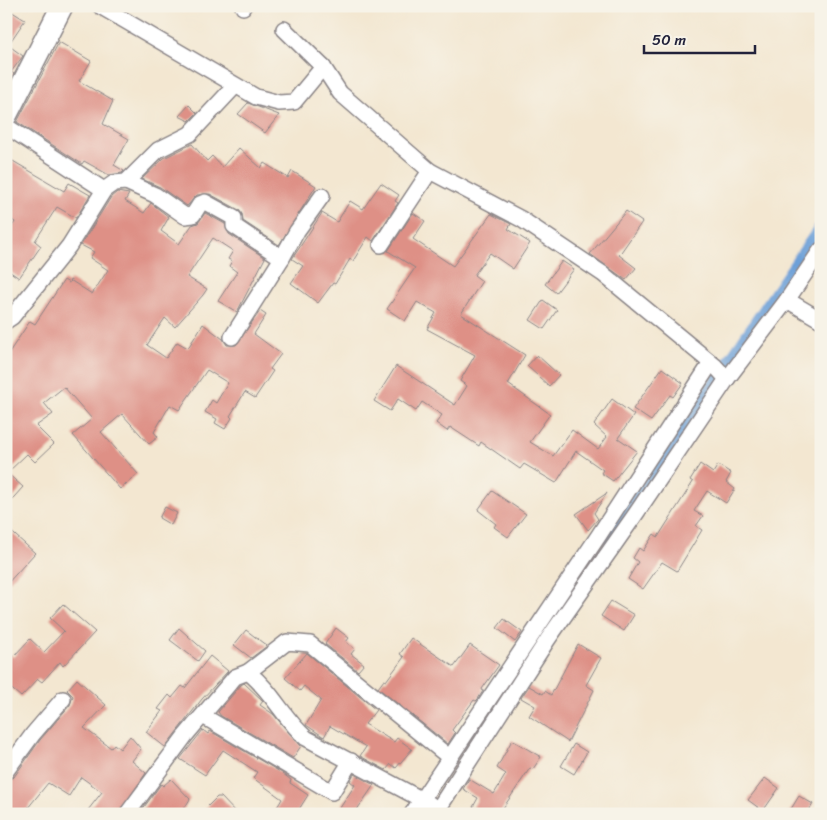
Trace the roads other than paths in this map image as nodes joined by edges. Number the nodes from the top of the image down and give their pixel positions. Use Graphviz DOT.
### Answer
graph roads {
  1 [pos="62,6"];
  2 [pos="100,6"];
  3 [pos="284,29"];
  4 [pos="323,67"];
  5 [pos="235,86"];
  6 [pos="6,116"];
  7 [pos="6,126"];
  8 [pos="430,171"];
  9 [pos="126,182"];
  10 [pos="104,190"];
  11 [pos="322,196"];
  12 [pos="381,245"];
  13 [pos="821,250"];
  14 [pos="282,258"];
  15 [pos="787,300"];
  16 [pos="821,320"];
  17 [pos="6,321"];
  18 [pos="232,337"];
  19 [pos="719,370"];
  20 [pos="248,672"];
  21 [pos="63,699"];
  22 [pos="204,716"];
  23 [pos="449,757"];
  24 [pos="351,761"];
  25 [pos="6,771"];
  26 [pos="431,806"];
  27 [pos="127,814"];
  28 [pos="412,814"];
  1 -- 6 [label="street"];
  2 -- 5 [label="street"];
  3 -- 4 [label="street"];
  4 -- 5 [label="street"];
  4 -- 8 [label="street"];
  5 -- 9 [label="street"];
  7 -- 10 [label="street"];
  8 -- 12 [label="street"];
  8 -- 19 [label="street"];
  9 -- 10 [label="street"];
  9 -- 14 [label="street"];
  10 -- 17 [label="street"];
  11 -- 14 [label="street"];
  13 -- 15 [label="street"];
  14 -- 18 [label="street"];
  15 -- 16 [label="street"];
  15 -- 19 [label="street"];
  19 -- 23 [label="street"];
  19 -- 26 [label="street"];
  20 -- 22 [label="street"];
  20 -- 23 [label="street"];
  20 -- 24 [label="street"];
  21 -- 25 [label="street"];
  22 -- 24 [label="street"];
  22 -- 27 [label="street"];
  23 -- 26 [label="street"];
  24 -- 26 [label="street"];
  26 -- 28 [label="street"];
}
